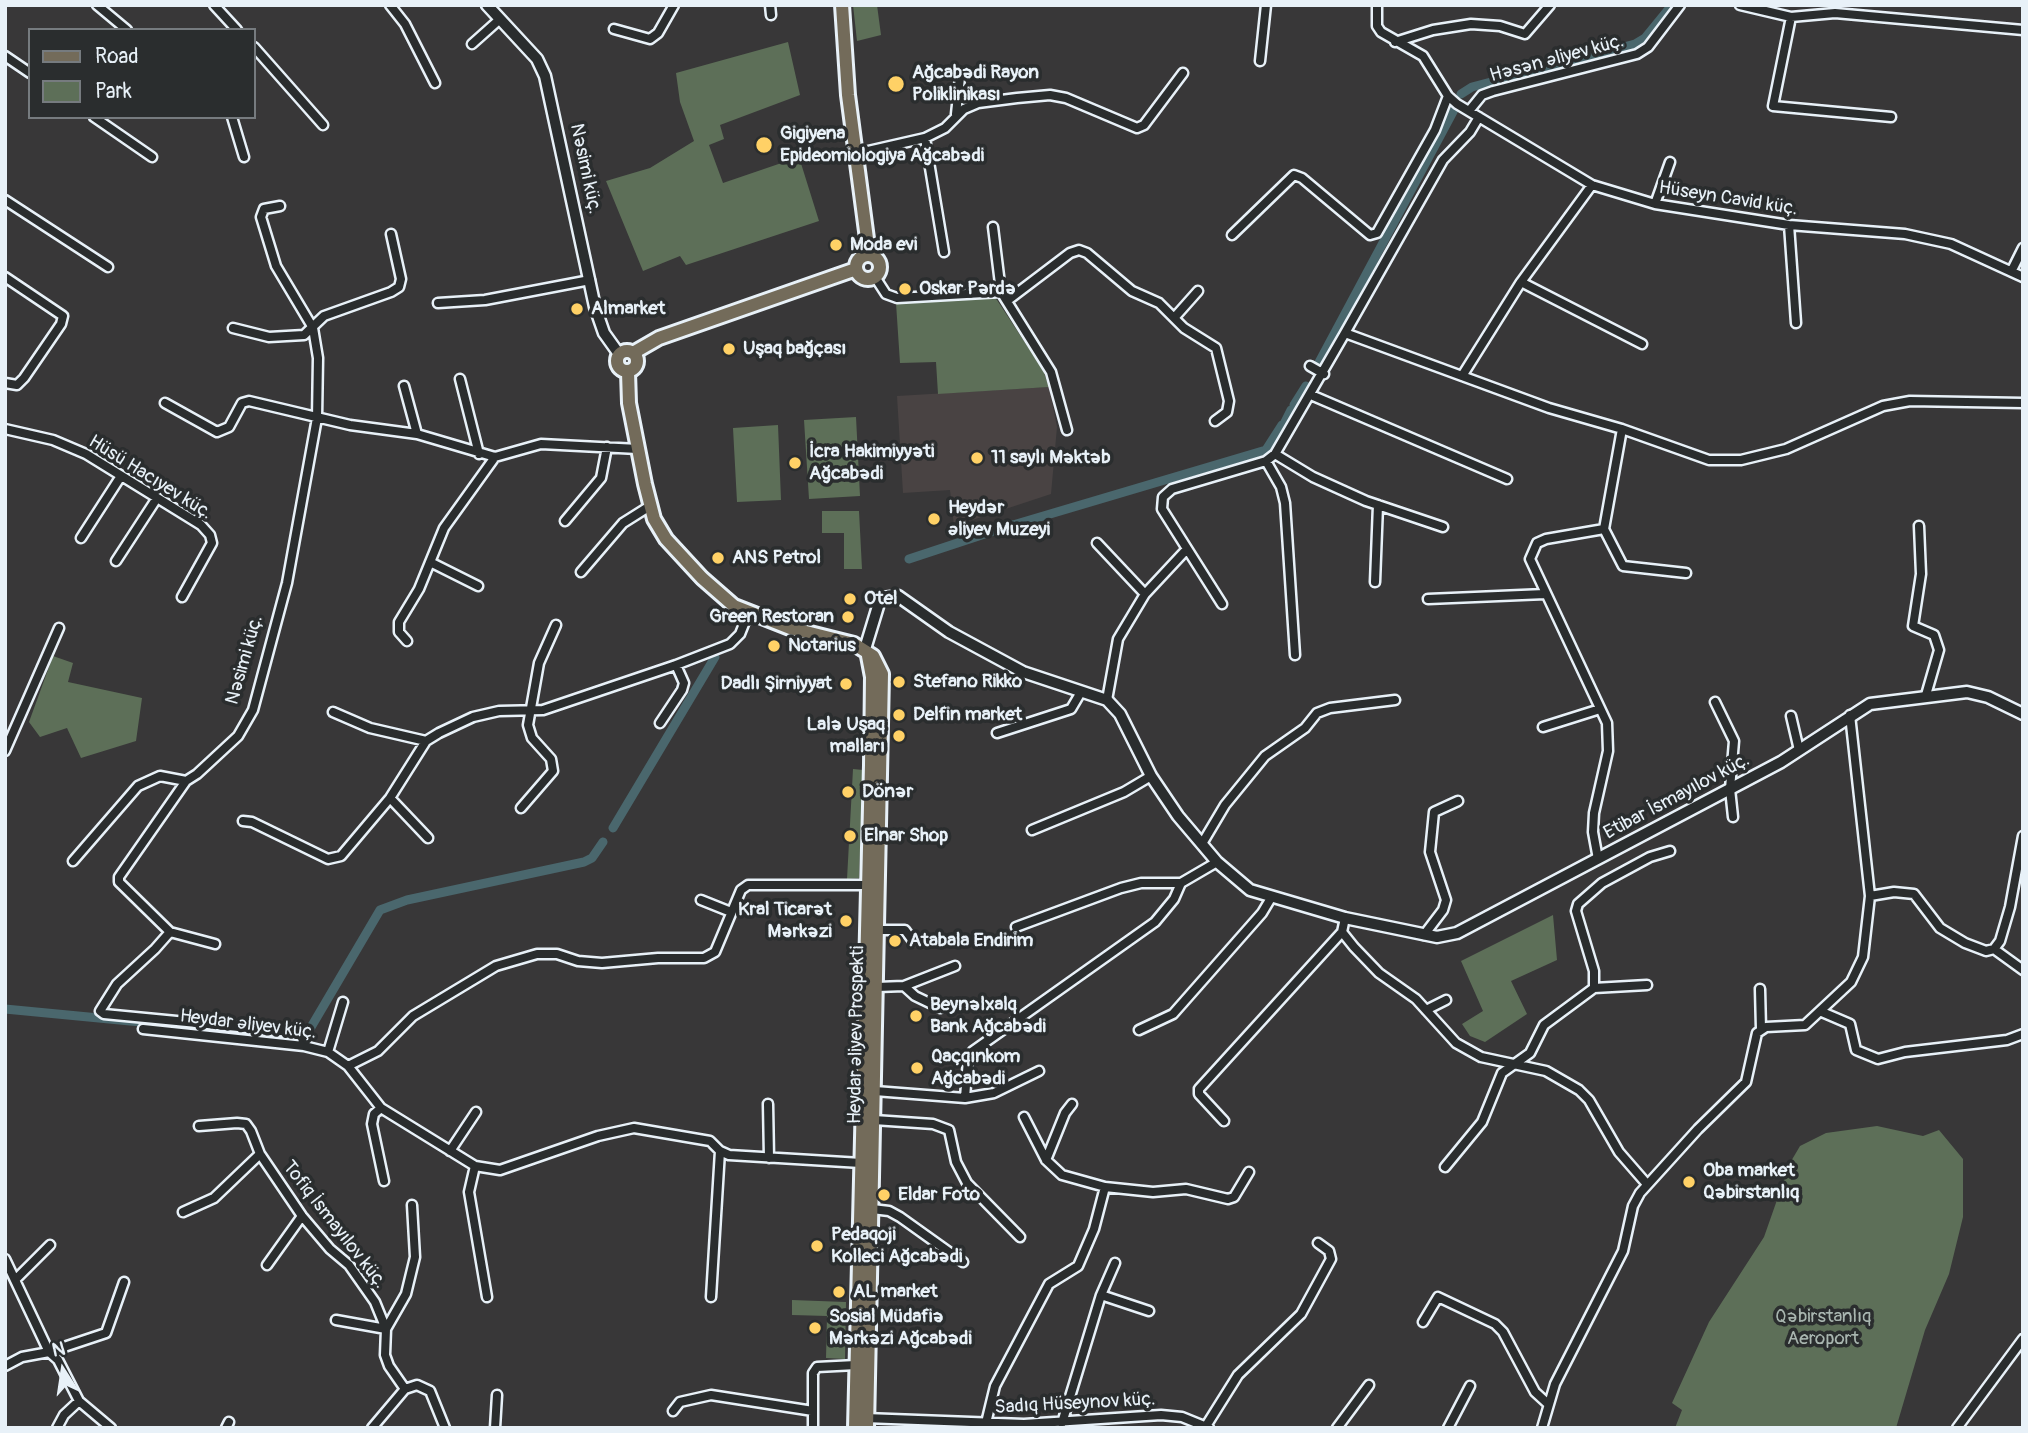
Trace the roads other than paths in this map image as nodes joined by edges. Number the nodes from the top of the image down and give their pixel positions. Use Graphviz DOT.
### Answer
graph roads {
  1 [pos="97,5"];
  2 [pos="214,5"];
  3 [pos="390,5"];
  4 [pos="487,5"];
  5 [pos="674,5"];
  6 [pos="842,5"];
  7 [pos="1266,5"];
  8 [pos="1377,5"];
  9 [pos="1550,5"];
  10 [pos="1679,5"];
  11 [pos="1740,5"];
  12 [pos="1791,17"];
  13 [pos="500,19"];
  14 [pos="125,28"];
  15 [pos="235,28"];
  16 [pos="614,29"];
  17 [pos="2023,30"];
  18 [pos="1395,42"];
  19 [pos="472,44"];
  20 [pos="256,49"];
  21 [pos="5,56"];
  22 [pos="1260,61"];
  23 [pos="28,72"];
  24 [pos="1183,73"];
  25 [pos="960,77"];
  26 [pos="435,83"];
  27 [pos="1448,96"];
  28 [pos="1469,111"];
  29 [pos="956,114"];
  30 [pos="1479,117"];
  31 [pos="1891,117"];
  32 [pos="97,119"];
  33 [pos="233,119"];
  34 [pos="323,125"];
  35 [pos="925,138"];
  36 [pos="855,154"];
  37 [pos="152,157"];
  38 [pos="244,157"];
  39 [pos="1670,162"];
  40 [pos="1592,185"];
  41 [pos="5,200"];
  42 [pos="1655,204"];
  43 [pos="280,205"];
  44 [pos="1790,225"];
  45 [pos="993,227"];
  46 [pos="391,234"];
  47 [pos="1232,234"];
  48 [pos="2023,248"];
  49 [pos="944,252"];
  50 [pos="869,254"];
  51 [pos="108,267"];
  52 [pos="856,269"];
  53 [pos="2012,270"];
  54 [pos="5,277"];
  55 [pos="2023,277"];
  56 [pos="874,278"];
  57 [pos="590,281"];
  58 [pos="1521,282"];
  59 [pos="1198,291"];
  60 [pos="1001,292"];
  61 [pos="1008,300"];
  62 [pos="438,303"];
  63 [pos="1174,318"];
  64 [pos="1796,323"];
  65 [pos="233,328"];
  66 [pos="313,328"];
  67 [pos="1345,332"];
  68 [pos="1642,344"];
  69 [pos="633,353"];
  70 [pos="620,354"];
  71 [pos="1310,366"];
  72 [pos="628,372"];
  73 [pos="1324,374"];
  74 [pos="1462,376"];
  75 [pos="460,379"];
  76 [pos="5,383"];
  77 [pos="404,386"];
  78 [pos="1311,395"];
  79 [pos="165,403"];
  80 [pos="2023,403"];
  81 [pos="317,418"];
  82 [pos="1215,421"];
  83 [pos="5,429"];
  84 [pos="1622,429"];
  85 [pos="1067,430"];
  86 [pos="416,434"];
  87 [pos="607,447"];
  88 [pos="638,449"];
  89 [pos="479,454"];
  90 [pos="1275,454"];
  91 [pos="495,457"];
  92 [pos="1266,461"];
  93 [pos="121,476"];
  94 [pos="1507,479"];
  95 [pos="157,498"];
  96 [pos="1378,505"];
  97 [pos="650,506"];
  98 [pos="565,521"];
  99 [pos="1919,526"];
  100 [pos="1443,527"];
  101 [pos="1604,529"];
  102 [pos="81,538"];
  103 [pos="1097,544"];
  104 [pos="1188,549"];
  105 [pos="116,561"];
  106 [pos="430,562"];
  107 [pos="581,572"];
  108 [pos="1686,573"];
  109 [pos="1375,582"];
  110 [pos="478,586"];
  111 [pos="1146,594"];
  112 [pos="1545,594"];
  113 [pos="183,597"];
  114 [pos="1428,599"];
  115 [pos="1222,604"];
  116 [pos="748,614"];
  117 [pos="556,625"];
  118 [pos="59,628"];
  119 [pos="407,641"];
  120 [pos="865,649"];
  121 [pos="1296,655"];
  122 [pos="676,665"];
  123 [pos="1081,692"];
  124 [pos="1926,695"];
  125 [pos="1107,700"];
  126 [pos="1395,700"];
  127 [pos="1715,702"];
  128 [pos="1600,709"];
  129 [pos="333,712"];
  130 [pos="529,712"];
  131 [pos="1850,715"];
  132 [pos="2023,715"];
  133 [pos="1791,716"];
  134 [pos="660,723"];
  135 [pos="1543,727"];
  136 [pos="997,733"];
  137 [pos="426,741"];
  138 [pos="1799,750"];
  139 [pos="5,751"];
  140 [pos="1151,776"];
  141 [pos="186,781"];
  142 [pos="1730,789"];
  143 [pos="390,798"];
  144 [pos="1458,801"];
  145 [pos="521,808"];
  146 [pos="1733,817"];
  147 [pos="243,821"];
  148 [pos="1032,830"];
  149 [pos="2023,836"];
  150 [pos="429,838"];
  151 [pos="1203,842"];
  152 [pos="1670,851"];
  153 [pos="1598,859"];
  154 [pos="73,861"];
  155 [pos="1217,862"];
  156 [pos="1181,883"];
  157 [pos="867,886"];
  158 [pos="1870,896"];
  159 [pos="1271,898"];
  160 [pos="701,900"];
  161 [pos="731,912"];
  162 [pos="1345,918"];
  163 [pos="1016,927"];
  164 [pos="878,930"];
  165 [pos="170,932"];
  166 [pos="1342,932"];
  167 [pos="1424,935"];
  168 [pos="913,941"];
  169 [pos="215,944"];
  170 [pos="1994,949"];
  171 [pos="955,966"];
  172 [pos="2023,970"];
  173 [pos="1647,985"];
  174 [pos="904,986"];
  175 [pos="877,987"];
  176 [pos="1594,988"];
  177 [pos="1760,989"];
  178 [pos="1446,1000"];
  179 [pos="343,1002"];
  180 [pos="940,1008"];
  181 [pos="1426,1010"];
  182 [pos="1822,1012"];
  183 [pos="143,1028"];
  184 [pos="1761,1029"];
  185 [pos="1139,1030"];
  186 [pos="2023,1034"];
  187 [pos="304,1046"];
  188 [pos="328,1052"];
  189 [pos="1514,1063"];
  190 [pos="348,1066"];
  191 [pos="1039,1071"];
  192 [pos="875,1091"];
  193 [pos="965,1098"];
  194 [pos="768,1104"];
  195 [pos="1072,1104"];
  196 [pos="381,1108"];
  197 [pos="476,1112"];
  198 [pos="1024,1117"];
  199 [pos="874,1120"];
  200 [pos="1224,1121"];
  201 [pos="199,1126"];
  202 [pos="450,1151"];
  203 [pos="720,1151"];
  204 [pos="260,1154"];
  205 [pos="769,1158"];
  206 [pos="1046,1160"];
  207 [pos="861,1163"];
  208 [pos="475,1166"];
  209 [pos="1445,1167"];
  210 [pos="1249,1172"];
  211 [pos="383,1181"];
  212 [pos="1646,1183"];
  213 [pos="1105,1187"];
  214 [pos="412,1205"];
  215 [pos="872,1209"];
  216 [pos="183,1212"];
  217 [pos="302,1216"];
  218 [pos="1020,1237"];
  219 [pos="1318,1243"];
  220 [pos="50,1244"];
  221 [pos="5,1259"];
  222 [pos="963,1262"];
  223 [pos="1115,1264"];
  224 [pos="267,1265"];
  225 [pos="15,1280"];
  226 [pos="124,1282"];
  227 [pos="1101,1295"];
  228 [pos="487,1297"];
  229 [pos="711,1297"];
  230 [pos="1149,1311"];
  231 [pos="336,1320"];
  232 [pos="1423,1322"];
  233 [pos="386,1329"];
  234 [pos="2023,1339"];
  235 [pos="49,1352"];
  236 [pos="856,1365"];
  237 [pos="5,1366"];
  238 [pos="1368,1385"];
  239 [pos="1470,1385"];
  240 [pos="405,1389"];
  241 [pos="497,1395"];
  242 [pos="79,1401"];
  243 [pos="1547,1403"];
  244 [pos="673,1410"];
  245 [pos="813,1411"];
  246 [pos="861,1423"];
  247 [pos="986,1423"];
  248 [pos="1062,1423"];
  249 [pos="1089,1424"];
  250 [pos="1024,1426"];
  251 [pos="1208,1427"];
  252 [pos="57,1428"];
  253 [pos="111,1428"];
  254 [pos="372,1428"];
  255 [pos="445,1428"];
  256 [pos="495,1428"];
  257 [pos="813,1428"];
  258 [pos="1337,1428"];
  259 [pos="1448,1428"];
  260 [pos="1542,1428"];
  261 [pos="1957,1428"];
  1 -- 14 [label="street"];
  2 -- 15 [label="street"];
  3 -- 26 [label="street"];
  4 -- 13 [label="street, Nəsimi küç."];
  5 -- 16 [label="street"];
  6 -- 36 [label="main road"];
  7 -- 22 [label="street"];
  8 -- 18 [label="street"];
  9 -- 18 [label="street"];
  10 -- 28 [label="street, Həsən Əliyev küç."];
  11 -- 12 [label="street"];
  12 -- 17 [label="street"];
  12 -- 31 [label="street"];
  13 -- 19 [label="street"];
  13 -- 57 [label="street, Nəsimi küç."];
  18 -- 27 [label="street"];
  20 -- 34 [label="street"];
  21 -- 23 [label="street"];
  24 -- 29 [label="street"];
  25 -- 29 [label="street"];
  27 -- 28 [label="street, Hüseyn Cavid küç."];
  27 -- 47 [label="street"];
  28 -- 30 [label="street, Hüseyn Cavid küç."];
  29 -- 35 [label="street"];
  30 -- 40 [label="street, Hüseyn Cavid küç."];
  30 -- 67 [label="street"];
  32 -- 37 [label="street"];
  33 -- 38 [label="street"];
  35 -- 36 [label="street"];
  35 -- 49 [label="street"];
  36 -- 50 [label="main road"];
  39 -- 42 [label="street"];
  40 -- 42 [label="street, Hüseyn Cavid küç."];
  40 -- 58 [label="street"];
  41 -- 51 [label="street"];
  42 -- 44 [label="street, Hüseyn Cavid küç."];
  43 -- 66 [label="street, Nəsimi küç."];
  44 -- 53 [label="street, Hüseyn Cavid küç."];
  44 -- 64 [label="street"];
  45 -- 60 [label="street"];
  46 -- 66 [label="street"];
  48 -- 53 [label="street"];
  50 -- 52 [label="main road"];
  50 -- 56 [label="main road"];
  52 -- 56 [label="main road"];
  52 -- 69 [label="main road"];
  53 -- 55 [label="street, Hüseyn Cavid küç."];
  54 -- 76 [label="street"];
  56 -- 60 [label="street"];
  57 -- 62 [label="street"];
  57 -- 70 [label="street, Nəsimi küç."];
  58 -- 68 [label="street"];
  58 -- 74 [label="street"];
  59 -- 63 [label="street"];
  60 -- 61 [label="street"];
  61 -- 63 [label="street"];
  61 -- 85 [label="street"];
  63 -- 82 [label="street"];
  65 -- 66 [label="street"];
  66 -- 81 [label="street, Nəsimi küç."];
  67 -- 73 [label="street"];
  67 -- 74 [label="street"];
  69 -- 70 [label="main road"];
  69 -- 72 [label="main road"];
  70 -- 72 [label="main road"];
  71 -- 73 [label="street"];
  72 -- 88 [label="main road"];
  73 -- 78 [label="street"];
  74 -- 84 [label="street"];
  75 -- 89 [label="street"];
  77 -- 86 [label="street"];
  78 -- 90 [label="street"];
  78 -- 94 [label="street"];
  79 -- 81 [label="street"];
  80 -- 84 [label="street"];
  81 -- 86 [label="street"];
  81 -- 141 [label="street, Nəsimi küç."];
  83 -- 93 [label="street, Hüsü Hacıyev küç."];
  84 -- 101 [label="street"];
  86 -- 89 [label="street"];
  87 -- 88 [label="street"];
  87 -- 91 [label="street"];
  87 -- 98 [label="street"];
  88 -- 97 [label="main road"];
  89 -- 91 [label="street"];
  90 -- 92 [label="street"];
  90 -- 96 [label="street"];
  91 -- 106 [label="street"];
  92 -- 104 [label="street"];
  92 -- 121 [label="street"];
  93 -- 95 [label="street, Hüsü Hacıyev küç."];
  93 -- 102 [label="street"];
  95 -- 105 [label="street"];
  95 -- 113 [label="street, Hüsü Hacıyev küç."];
  96 -- 100 [label="street"];
  96 -- 109 [label="street"];
  97 -- 107 [label="street"];
  97 -- 116 [label="main road"];
  99 -- 124 [label="street"];
  101 -- 108 [label="street"];
  101 -- 112 [label="street"];
  103 -- 111 [label="street"];
  104 -- 111 [label="street"];
  104 -- 115 [label="street"];
  106 -- 110 [label="street"];
  106 -- 119 [label="street"];
  111 -- 125 [label="street"];
  112 -- 114 [label="street"];
  112 -- 128 [label="street"];
  116 -- 120 [label="main road"];
  116 -- 122 [label="street"];
  117 -- 130 [label="street"];
  118 -- 139 [label="street"];
  120 -- 123 [label="street"];
  120 -- 157 [label="main road"];
  120 -- 164 [label="main road, Heydar Əliyev Prospekti"];
  122 -- 130 [label="street"];
  122 -- 134 [label="street"];
  123 -- 125 [label="street"];
  123 -- 136 [label="street"];
  124 -- 131 [label="street, Etibar İsmayılov küç."];
  124 -- 132 [label="street, Etibar İsmayılov küç."];
  125 -- 140 [label="street, Etibar İsmayılov küç."];
  126 -- 151 [label="street"];
  127 -- 142 [label="street"];
  128 -- 135 [label="street"];
  128 -- 153 [label="street"];
  129 -- 137 [label="street"];
  130 -- 137 [label="street"];
  130 -- 145 [label="street"];
  131 -- 138 [label="street, Etibar İsmayılov küç."];
  131 -- 158 [label="street"];
  133 -- 138 [label="street"];
  137 -- 143 [label="street"];
  138 -- 142 [label="street, Etibar İsmayılov küç."];
  140 -- 148 [label="street"];
  140 -- 151 [label="street, Etibar İsmayılov küç."];
  141 -- 154 [label="street"];
  141 -- 165 [label="street, Nəsimi küç."];
  142 -- 146 [label="street"];
  142 -- 153 [label="street, Etibar İsmayılov küç."];
  143 -- 147 [label="street"];
  143 -- 150 [label="street"];
  144 -- 167 [label="street"];
  149 -- 170 [label="street"];
  151 -- 155 [label="street, Etibar İsmayılov küç."];
  152 -- 176 [label="street"];
  153 -- 167 [label="street, Etibar İsmayılov küç."];
  155 -- 156 [label="street"];
  155 -- 159 [label="street, Etibar İsmayılov küç."];
  156 -- 163 [label="street"];
  156 -- 193 [label="street"];
  157 -- 161 [label="street"];
  157 -- 207 [label="main road"];
  158 -- 170 [label="street"];
  158 -- 182 [label="street"];
  159 -- 162 [label="street, Etibar İsmayılov küç."];
  159 -- 185 [label="street"];
  160 -- 161 [label="street"];
  161 -- 190 [label="street"];
  162 -- 166 [label="street"];
  162 -- 167 [label="street, Etibar İsmayılov küç."];
  164 -- 168 [label="street"];
  164 -- 175 [label="main road, Heydar Əliyev Prospekti"];
  165 -- 169 [label="street"];
  165 -- 187 [label="street"];
  166 -- 181 [label="street"];
  166 -- 200 [label="street"];
  170 -- 172 [label="street"];
  171 -- 174 [label="street"];
  173 -- 176 [label="street"];
  174 -- 175 [label="street"];
  174 -- 180 [label="street"];
  175 -- 192 [label="main road, Heydar Əliyev Prospekti"];
  176 -- 189 [label="street"];
  177 -- 184 [label="street"];
  178 -- 181 [label="street"];
  179 -- 188 [label="street"];
  181 -- 189 [label="street"];
  182 -- 184 [label="street"];
  182 -- 186 [label="street"];
  183 -- 187 [label="street, Heydar Əliyev küç."];
  184 -- 212 [label="street"];
  187 -- 188 [label="street, Heydar Əliyev küç."];
  188 -- 190 [label="street, Heydar Əliyev küç."];
  189 -- 209 [label="street"];
  189 -- 212 [label="street"];
  190 -- 196 [label="street, Heydar Əliyev küç."];
  191 -- 193 [label="street"];
  192 -- 193 [label="street"];
  192 -- 199 [label="main road, Heydar Əliyev Prospekti"];
  194 -- 205 [label="street"];
  195 -- 206 [label="street"];
  196 -- 202 [label="street, Heydar Əliyev küç."];
  196 -- 211 [label="street"];
  197 -- 202 [label="street"];
  198 -- 206 [label="street"];
  199 -- 215 [label="main road, Heydar Əliyev Prospekti"];
  199 -- 218 [label="street"];
  201 -- 204 [label="street, Tofiq İsmayılov küç."];
  202 -- 208 [label="street, Heydar Əliyev küç."];
  203 -- 205 [label="street, Heydar Əliyev küç."];
  203 -- 208 [label="street, Heydar Əliyev küç."];
  203 -- 229 [label="street"];
  204 -- 216 [label="street"];
  204 -- 217 [label="street, Tofiq İsmayılov küç."];
  205 -- 207 [label="street, Heydar Əliyev küç."];
  206 -- 213 [label="street"];
  207 -- 236 [label="main road"];
  208 -- 228 [label="street"];
  210 -- 213 [label="street"];
  212 -- 243 [label="street"];
  213 -- 247 [label="street, Sadıq Hüseynov küç."];
  214 -- 233 [label="street"];
  215 -- 222 [label="street"];
  215 -- 246 [label="main road, Heydar Əliyev Prospekti"];
  217 -- 224 [label="street"];
  217 -- 233 [label="street, Tofiq İsmayılov küç."];
  219 -- 251 [label="street, Sadıq Hüseynov küç."];
  220 -- 225 [label="street"];
  221 -- 225 [label="street"];
  223 -- 227 [label="street"];
  225 -- 235 [label="street"];
  226 -- 235 [label="street"];
  227 -- 230 [label="street"];
  227 -- 248 [label="street"];
  231 -- 233 [label="street"];
  232 -- 243 [label="street"];
  233 -- 240 [label="street, Tofiq İsmayılov küç."];
  234 -- 261 [label="street"];
  235 -- 237 [label="street"];
  235 -- 242 [label="street"];
  236 -- 245 [label="street"];
  236 -- 246 [label="main road"];
  238 -- 258 [label="street"];
  239 -- 259 [label="street"];
  240 -- 254 [label="street"];
  240 -- 255 [label="street"];
  241 -- 256 [label="street"];
  242 -- 252 [label="street"];
  242 -- 253 [label="street"];
  243 -- 260 [label="street"];
  244 -- 245 [label="street"];
  245 -- 257 [label="street"];
  246 -- 247 [label="street, Sadıq Hüseynov küç."];
  247 -- 250 [label="street, Sadıq Hüseynov küç."];
  248 -- 249 [label="street, Sadıq Hüseynov küç."];
  248 -- 250 [label="street, Sadıq Hüseynov küç."];
  249 -- 251 [label="street, Sadıq Hüseynov küç."];
}
